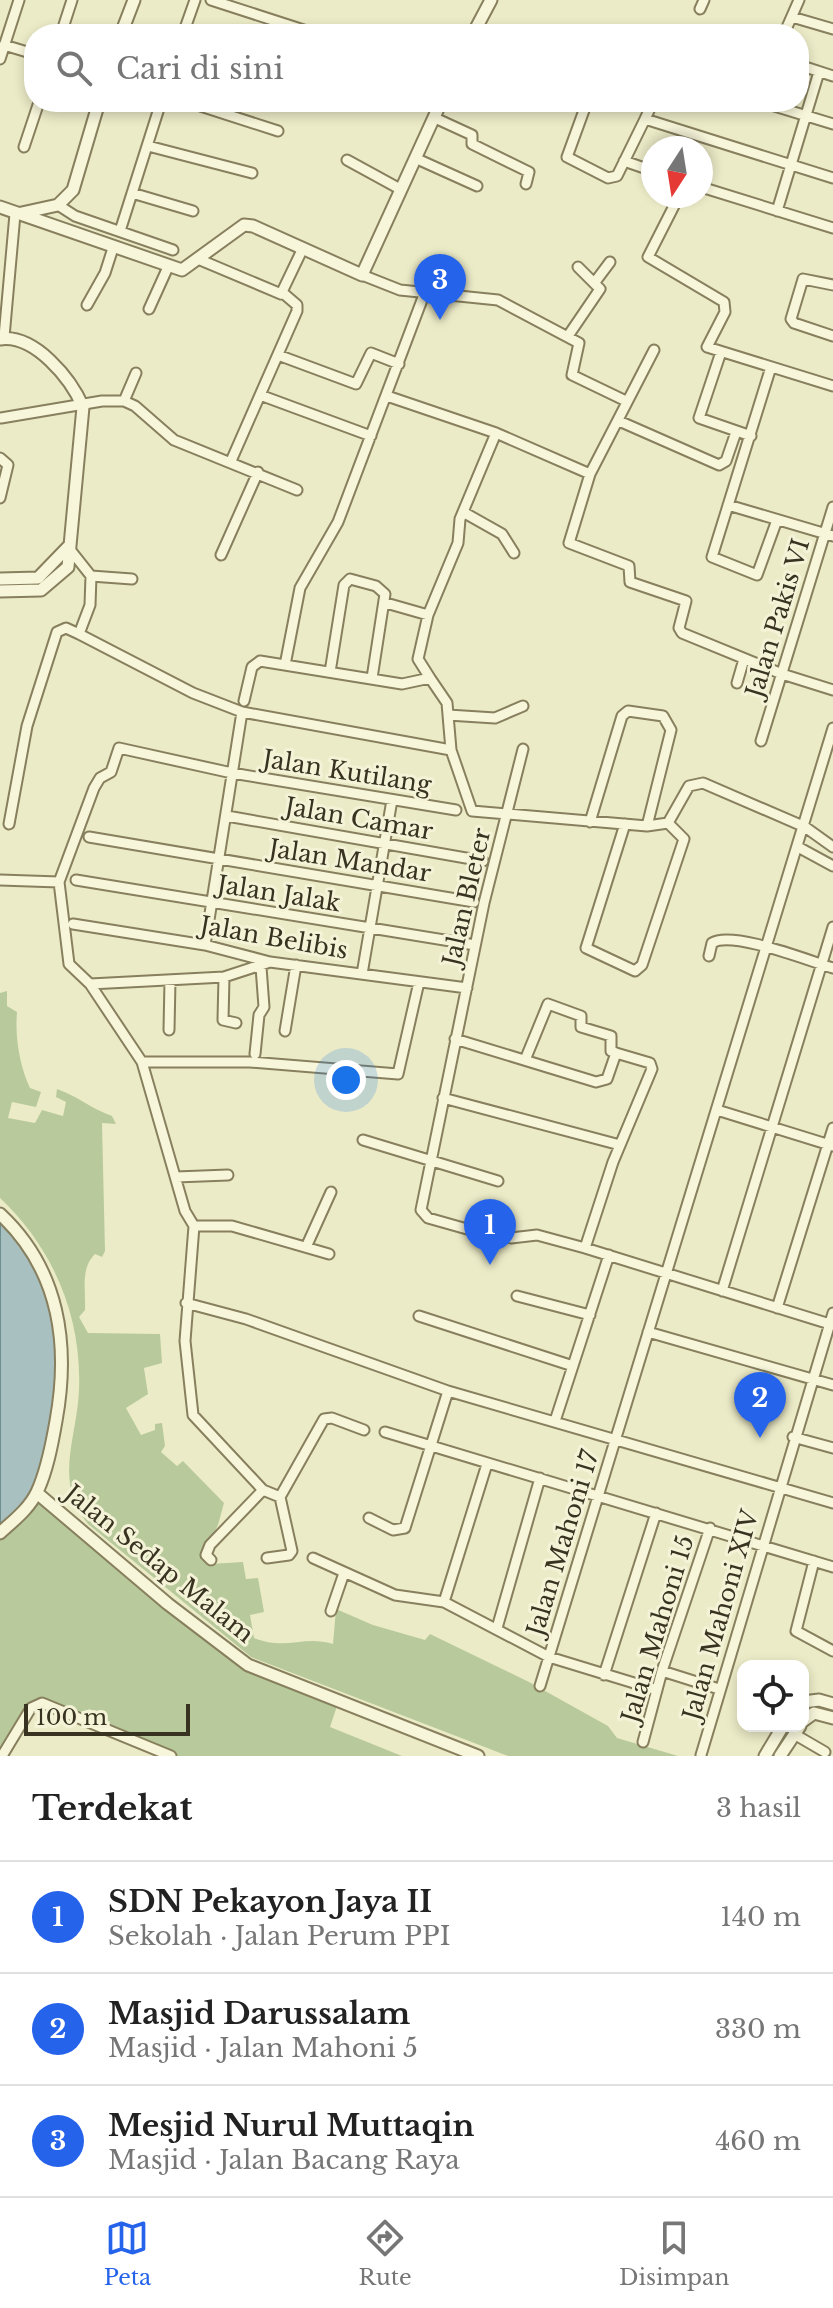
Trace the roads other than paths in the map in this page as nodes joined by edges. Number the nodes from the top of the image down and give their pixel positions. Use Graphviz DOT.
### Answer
graph roads {
  1 [pos="19,0"];
  2 [pos="72,0"];
  3 [pos="134,0"];
  4 [pos="195,0"];
  5 [pos="211,0"];
  6 [pos="491,0"];
  7 [pos="799,0"];
  8 [pos="792,17"];
  9 [pos="64,24"];
  10 [pos="125,24"];
  11 [pos="187,24"];
  12 [pos="285,24"];
  13 [pos="478,24"];
  14 [pos="789,24"];
  15 [pos="833,29"];
  16 [pos="4,45"];
  17 [pos="24,51"];
  18 [pos="0,59"];
  19 [pos="809,68"];
  20 [pos="819,72"];
  21 [pos="833,76"];
  22 [pos="809,106"];
  23 [pos="36,112"];
  24 [pos="96,112"];
  25 [pos="158,112"];
  26 [pos="219,112"];
  27 [pos="437,112"];
  28 [pos="583,112"];
  29 [pos="648,112"];
  30 [pos="793,112"];
  31 [pos="807,112"];
  32 [pos="806,116"];
  33 [pos="435,118"];
  34 [pos="645,119"];
  35 [pos="833,124"];
  36 [pos="278,131"];
  37 [pos="148,146"];
  38 [pos="24,147"];
  39 [pos="415,158"];
  40 [pos="347,160"];
  41 [pos="624,161"];
  42 [pos="791,164"];
  43 [pos="641,167"];
  44 [pos="252,173"];
  45 [pos="833,178"];
  46 [pos="526,184"];
  47 [pos="477,186"];
  48 [pos="400,189"];
  49 [pos="713,191"];
  50 [pos="132,193"];
  51 [pos="58,205"];
  52 [pos="0,207"];
  53 [pos="673,208"];
  54 [pos="193,211"];
  55 [pos="777,211"];
  56 [pos="15,214"];
  57 [pos="833,228"];
  58 [pos="120,231"];
  59 [pos="113,248"];
  60 [pos="303,248"];
  61 [pos="173,250"];
  62 [pos="198,259"];
  63 [pos="610,262"];
  64 [pos="168,267"];
  65 [pos="578,267"];
  66 [pos="362,275"];
  67 [pos="595,282"];
  68 [pos="833,285"];
  69 [pos="425,292"];
  70 [pos="283,293"];
  71 [pos="87,305"];
  72 [pos="149,309"];
  73 [pos="568,336"];
  74 [pos="833,336"];
  75 [pos="2,338"];
  76 [pos="654,350"];
  77 [pos="721,352"];
  78 [pos="278,355"];
  79 [pos="399,364"];
  80 [pos="771,367"];
  81 [pos="136,373"];
  82 [pos="833,386"];
  83 [pos="260,395"];
  84 [pos="387,396"];
  85 [pos="124,401"];
  86 [pos="626,401"];
  87 [pos="83,407"];
  88 [pos="1,418"];
  89 [pos="619,421"];
  90 [pos="736,432"];
  91 [pos="496,433"];
  92 [pos="371,436"];
  93 [pos="751,436"];
  94 [pos="0,458"];
  95 [pos="231,461"];
  96 [pos="258,472"];
  97 [pos="590,474"];
  98 [pos="297,490"];
  99 [pos="0,498"];
  100 [pos="728,505"];
  101 [pos="833,507"];
  102 [pos="463,512"];
  103 [pos="777,520"];
  104 [pos="829,535"];
  105 [pos="68,547"];
  106 [pos="514,553"];
  107 [pos="221,555"];
  108 [pos="91,576"];
  109 [pos="0,579"];
  110 [pos="132,579"];
  111 [pos="0,591"];
  112 [pos="386,603"];
  113 [pos="428,615"];
  114 [pos="79,634"];
  115 [pos="744,659"];
  116 [pos="285,665"];
  117 [pos="330,672"];
  118 [pos="782,674"];
  119 [pos="372,678"];
  120 [pos="430,678"];
  121 [pos="737,683"];
  122 [pos="833,690"];
  123 [pos="243,706"];
  124 [pos="523,706"];
  125 [pos="448,715"];
  126 [pos="833,728"];
  127 [pos="761,741"];
  128 [pos="523,749"];
  129 [pos="451,750"];
  130 [pos="232,773"];
  131 [pos="392,800"];
  132 [pos="456,810"];
  133 [pos="507,815"];
  134 [pos="227,816"];
  135 [pos="590,822"];
  136 [pos="668,823"];
  137 [pos="9,824"];
  138 [pos="625,824"];
  139 [pos="647,826"];
  140 [pos="805,827"];
  141 [pos="89,837"];
  142 [pos="384,844"];
  143 [pos="798,847"];
  144 [pos="833,847"];
  145 [pos="219,860"];
  146 [pos="483,861"];
  147 [pos="833,866"];
  148 [pos="0,880"];
  149 [pos="76,880"];
  150 [pos="59,882"];
  151 [pos="377,886"];
  152 [pos="474,902"];
  153 [pos="211,904"];
  154 [pos="73,924"];
  155 [pos="833,927"];
  156 [pos="369,929"];
  157 [pos="205,945"];
  158 [pos="475,945"];
  159 [pos="765,947"];
  160 [pos="709,956"];
  161 [pos="266,964"];
  162 [pos="296,965"];
  163 [pos="822,965"];
  164 [pos="833,968"];
  165 [pos="362,974"];
  166 [pos="224,977"];
  167 [pos="170,981"];
  168 [pos="419,982"];
  169 [pos="90,984"];
  170 [pos="467,988"];
  171 [pos="236,1023"];
  172 [pos="169,1030"];
  173 [pos="285,1031"];
  174 [pos="455,1039"];
  175 [pos="616,1053"];
  176 [pos="255,1054"];
  177 [pos="525,1060"];
  178 [pos="142,1062"];
  179 [pos="443,1098"];
  180 [pos="717,1110"];
  181 [pos="773,1128"];
  182 [pos="833,1128"];
  183 [pos="363,1140"];
  184 [pos="620,1145"];
  185 [pos="830,1145"];
  186 [pos="430,1162"];
  187 [pos="228,1175"];
  188 [pos="176,1177"];
  189 [pos="498,1181"];
  190 [pos="331,1192"];
  191 [pos="0,1214"];
  192 [pos="194,1226"];
  193 [pos="307,1245"];
  194 [pos="585,1248"];
  195 [pos="329,1254"];
  196 [pos="609,1255"];
  197 [pos="666,1273"];
  198 [pos="722,1291"];
  199 [pos="517,1296"];
  200 [pos="186,1303"];
  201 [pos="777,1308"];
  202 [pos="833,1313"];
  203 [pos="590,1315"];
  204 [pos="419,1316"];
  205 [pos="831,1325"];
  206 [pos="648,1332"];
  207 [pos="573,1366"];
  208 [pos="812,1378"];
  209 [pos="833,1385"];
  210 [pos="448,1391"];
  211 [pos="555,1421"];
  212 [pos="364,1430"];
  213 [pos="385,1432"];
  214 [pos="793,1437"];
  215 [pos="615,1441"];
  216 [pos="430,1447"];
  217 [pos="833,1448"];
  218 [pos="487,1464"];
  219 [pos="540,1478"];
  220 [pos="779,1487"];
  221 [pos="263,1490"];
  222 [pos="37,1493"];
  223 [pos="598,1495"];
  224 [pos="280,1497"];
  225 [pos="833,1503"];
  226 [pos="656,1513"];
  227 [pos="369,1518"];
  228 [pos="710,1528"];
  229 [pos="0,1533"];
  230 [pos="763,1544"];
  231 [pos="267,1558"];
  232 [pos="313,1558"];
  233 [pos="211,1560"];
  234 [pos="814,1561"];
  235 [pos="833,1567"];
  236 [pos="344,1573"];
  237 [pos="444,1602"];
  238 [pos="331,1611"];
  239 [pos="497,1628"];
  240 [pos="833,1651"];
  241 [pos="549,1657"];
  242 [pos="662,1671"];
  243 [pos="604,1675"];
  244 [pos="540,1686"];
  245 [pos="719,1689"];
  246 [pos="657,1690"];
  247 [pos="809,1701"];
  248 [pos="833,1704"];
  249 [pos="809,1717"];
  250 [pos="833,1718"];
  251 [pos="779,1732"];
  252 [pos="796,1732"];
  253 [pos="800,1732"];
  254 [pos="643,1742"];
  255 [pos="825,1752"];
  256 [pos="5,1755"];
  257 [pos="701,1755"];
  258 [pos="171,1756"];
  259 [pos="478,1756"];
  260 [pos="765,1756"];
  261 [pos="780,1756"];
  1 -- 16 [label="street"];
  2 -- 9 [label="street"];
  3 -- 10 [label="street"];
  4 -- 11 [label="street"];
  5 -- 12 [label="street"];
  6 -- 13 [label="street"];
  7 -- 8 [label="street"];
  8 -- 14 [label="street"];
  8 -- 15 [label="street"];
  16 -- 17 [label="street"];
  16 -- 18 [label="street"];
  19 -- 20 [label="street"];
  20 -- 21 [label="street"];
  20 -- 22 [label="street"];
  23 -- 38 [label="street"];
  24 -- 51 [label="street"];
  25 -- 37 [label="street"];
  26 -- 36 [label="street"];
  27 -- 33 [label="street"];
  28 -- 41 [label="street"];
  29 -- 34 [label="street"];
  30 -- 32 [label="street"];
  31 -- 32 [label="street"];
  32 -- 35 [label="street"];
  32 -- 42 [label="street"];
  33 -- 39 [label="street"];
  33 -- 46 [label="street"];
  34 -- 41 [label="street"];
  34 -- 42 [label="street"];
  37 -- 44 [label="street"];
  37 -- 50 [label="street"];
  39 -- 47 [label="street"];
  39 -- 48 [label="street"];
  40 -- 48 [label="street"];
  41 -- 43 [label="street"];
  42 -- 45 [label="street"];
  42 -- 55 [label="street"];
  48 -- 66 [label="street"];
  49 -- 55 [label="street"];
  50 -- 54 [label="street"];
  50 -- 58 [label="street"];
  51 -- 56 [label="street"];
  51 -- 58 [label="street"];
  52 -- 56 [label="street"];
  53 -- 77 [label="street"];
  55 -- 57 [label="street"];
  56 -- 59 [label="street"];
  56 -- 75 [label="street"];
  58 -- 61 [label="street"];
  59 -- 64 [label="street"];
  59 -- 71 [label="street"];
  60 -- 62 [label="street"];
  60 -- 66 [label="street"];
  60 -- 70 [label="street"];
  62 -- 64 [label="street"];
  62 -- 70 [label="street"];
  63 -- 67 [label="street"];
  64 -- 72 [label="street"];
  65 -- 67 [label="street"];
  66 -- 69 [label="street"];
  67 -- 73 [label="street"];
  68 -- 74 [label="street"];
  69 -- 73 [label="street"];
  69 -- 79 [label="street"];
  70 -- 78 [label="street"];
  73 -- 86 [label="street"];
  75 -- 87 [label="street"];
  76 -- 86 [label="street"];
  77 -- 80 [label="street"];
  77 -- 90 [label="street"];
  78 -- 79 [label="street"];
  78 -- 83 [label="street"];
  79 -- 84 [label="street"];
  80 -- 82 [label="street"];
  80 -- 93 [label="street"];
  81 -- 85 [label="street"];
  83 -- 92 [label="street"];
  83 -- 95 [label="street"];
  84 -- 91 [label="street"];
  84 -- 92 [label="street"];
  85 -- 87 [label="street"];
  85 -- 95 [label="street"];
  86 -- 89 [label="street"];
  87 -- 88 [label="street"];
  87 -- 105 [label="street"];
  89 -- 90 [label="street"];
  89 -- 97 [label="street"];
  90 -- 93 [label="street"];
  91 -- 97 [label="street"];
  91 -- 102 [label="street"];
  92 -- 116 [label="street"];
  93 -- 100 [label="street"];
  94 -- 99 [label="street"];
  95 -- 96 [label="street"];
  96 -- 98 [label="street"];
  96 -- 107 [label="street"];
  97 -- 115 [label="street"];
  100 -- 103 [label="street"];
  100 -- 103 [label="street"];
  101 -- 104 [label="street, Jalan Pakis VI"];
  102 -- 106 [label="street"];
  102 -- 113 [label="street"];
  103 -- 104 [label="street"];
  104 -- 118 [label="street, Jalan Pakis VI"];
  105 -- 108 [label="street"];
  105 -- 109 [label="street"];
  105 -- 111 [label="street"];
  108 -- 110 [label="street"];
  108 -- 114 [label="street"];
  112 -- 113 [label="street"];
  112 -- 117 [label="street"];
  112 -- 119 [label="street"];
  113 -- 120 [label="street"];
  114 -- 123 [label="street"];
  114 -- 137 [label="street"];
  115 -- 118 [label="street"];
  115 -- 121 [label="street"];
  116 -- 117 [label="street"];
  116 -- 123 [label="street"];
  117 -- 119 [label="street"];
  118 -- 122 [label="street"];
  118 -- 127 [label="street, Jalan Pakis VI"];
  119 -- 120 [label="street"];
  120 -- 125 [label="street"];
  123 -- 129 [label="street"];
  123 -- 130 [label="street"];
  124 -- 125 [label="street"];
  125 -- 129 [label="street"];
  126 -- 140 [label="street, Jalan Mahoni 17"];
  128 -- 133 [label="street, Jalan Bleter"];
  129 -- 133 [label="street"];
  130 -- 131 [label="street, Jalan Kutilang"];
  130 -- 134 [label="street"];
  130 -- 150 [label="street, Jalan Kutilang"];
  131 -- 132 [label="street, Jalan Kutilang"];
  131 -- 142 [label="street"];
  133 -- 135 [label="street"];
  133 -- 158 [label="street, Jalan Bleter"];
  134 -- 142 [label="street, Jalan Camar"];
  134 -- 145 [label="street"];
  135 -- 138 [label="street"];
  135 -- 139 [label="street"];
  136 -- 138 [label="street"];
  136 -- 139 [label="street"];
  136 -- 140 [label="street"];
  138 -- 139 [label="street"];
  140 -- 143 [label="street, Jalan Mahoni 17"];
  140 -- 144 [label="street"];
  141 -- 145 [label="street, Jalan Mandar"];
  142 -- 146 [label="street, Jalan Camar"];
  142 -- 151 [label="street"];
  143 -- 147 [label="street"];
  143 -- 159 [label="street, Jalan Mahoni 17"];
  145 -- 151 [label="street, Jalan Mandar"];
  145 -- 153 [label="street"];
  148 -- 150 [label="street"];
  149 -- 153 [label="street, Jalan Jalak"];
  150 -- 169 [label="street"];
  151 -- 152 [label="street, Jalan Mandar"];
  151 -- 156 [label="street"];
  153 -- 156 [label="street, Jalan Jalak"];
  153 -- 157 [label="street"];
  154 -- 157 [label="street, Jalan Belibis"];
  155 -- 163 [label="street"];
  156 -- 158 [label="street, Jalan Jalak"];
  156 -- 165 [label="street"];
  157 -- 161 [label="street, Jalan Belibis"];
  158 -- 170 [label="street, Jalan Bleter"];
  159 -- 160 [label="street"];
  159 -- 163 [label="street"];
  159 -- 180 [label="street, Jalan Mahoni 17"];
  161 -- 162 [label="street, Jalan Belibis"];
  161 -- 166 [label="street"];
  161 -- 176 [label="street"];
  162 -- 165 [label="street, Jalan Belibis"];
  162 -- 173 [label="street"];
  163 -- 164 [label="street"];
  163 -- 181 [label="street"];
  165 -- 168 [label="street, Jalan Belibis"];
  166 -- 167 [label="street"];
  166 -- 171 [label="street"];
  167 -- 169 [label="street"];
  167 -- 172 [label="street"];
  168 -- 170 [label="street, Jalan Belibis"];
  168 -- 178 [label="street"];
  169 -- 178 [label="street"];
  170 -- 174 [label="street, Jalan Bleter"];
  174 -- 177 [label="street"];
  174 -- 179 [label="street, Jalan Bleter"];
  175 -- 177 [label="street"];
  175 -- 177 [label="street"];
  175 -- 184 [label="street"];
  178 -- 188 [label="street"];
  179 -- 184 [label="street"];
  179 -- 186 [label="street, Jalan Bleter"];
  180 -- 181 [label="street"];
  180 -- 197 [label="street, Jalan Mahoni 17"];
  181 -- 185 [label="street"];
  181 -- 198 [label="street"];
  182 -- 185 [label="street"];
  183 -- 186 [label="street"];
  184 -- 194 [label="street"];
  185 -- 201 [label="street"];
  186 -- 189 [label="street"];
  186 -- 194 [label="street, Jalan Bleter"];
  187 -- 188 [label="street"];
  188 -- 192 [label="street"];
  190 -- 193 [label="street"];
  191 -- 222 [label="street"];
  192 -- 193 [label="street"];
  192 -- 200 [label="street"];
  193 -- 195 [label="street"];
  194 -- 196 [label="street, Jalan Bleter"];
  196 -- 197 [label="street, Jalan Bleter"];
  196 -- 203 [label="street"];
  197 -- 198 [label="street, Jalan Bleter"];
  197 -- 206 [label="street, Jalan Mahoni 17"];
  198 -- 201 [label="street, Jalan Bleter"];
  199 -- 203 [label="street"];
  200 -- 210 [label="street"];
  200 -- 221 [label="street"];
  201 -- 205 [label="street, Jalan Bleter"];
  202 -- 205 [label="street, Jalan Mahoni XIV"];
  203 -- 207 [label="street"];
  204 -- 207 [label="street"];
  205 -- 208 [label="street, Jalan Mahoni XIV"];
  206 -- 208 [label="street"];
  206 -- 215 [label="street, Jalan Mahoni 17"];
  207 -- 211 [label="street"];
  208 -- 209 [label="street"];
  208 -- 214 [label="street, Jalan Mahoni XIV"];
  210 -- 211 [label="street"];
  210 -- 216 [label="street"];
  211 -- 215 [label="street"];
  212 -- 224 [label="street"];
  213 -- 216 [label="street"];
  214 -- 217 [label="street"];
  214 -- 220 [label="street, Jalan Mahoni XIV"];
  215 -- 220 [label="street"];
  215 -- 223 [label="street, Jalan Mahoni 17"];
  216 -- 218 [label="street"];
  216 -- 227 [label="street"];
  218 -- 219 [label="street"];
  218 -- 237 [label="street"];
  219 -- 223 [label="street"];
  219 -- 239 [label="street"];
  220 -- 225 [label="street"];
  220 -- 230 [label="street, Jalan Mahoni XIV"];
  221 -- 224 [label="street"];
  221 -- 233 [label="street"];
  222 -- 229 [label="street"];
  222 -- 259 [label="street, Jalan Sedap Malam"];
  223 -- 226 [label="street"];
  223 -- 241 [label="street, Jalan Mahoni 17"];
  224 -- 231 [label="street"];
  226 -- 228 [label="street"];
  226 -- 243 [label="street"];
  228 -- 230 [label="street"];
  228 -- 242 [label="street, Jalan Mahoni 15"];
  230 -- 234 [label="street"];
  230 -- 245 [label="street, Jalan Mahoni XIV"];
  232 -- 236 [label="street"];
  234 -- 235 [label="street"];
  234 -- 240 [label="street"];
  236 -- 237 [label="street"];
  236 -- 238 [label="street"];
  237 -- 239 [label="street"];
  239 -- 241 [label="street"];
  241 -- 243 [label="street"];
  241 -- 244 [label="street, Jalan Mahoni 17"];
  242 -- 245 [label="street"];
  242 -- 246 [label="street, Jalan Mahoni 15"];
  243 -- 246 [label="street"];
  245 -- 257 [label="street, Jalan Mahoni XIV"];
  246 -- 254 [label="street, Jalan Mahoni 15"];
  247 -- 248 [label="street"];
  249 -- 250 [label="street"];
  251 -- 260 [label="street"];
  252 -- 261 [label="street"];
  253 -- 255 [label="street"];
  256 -- 258 [label="street"];
}
